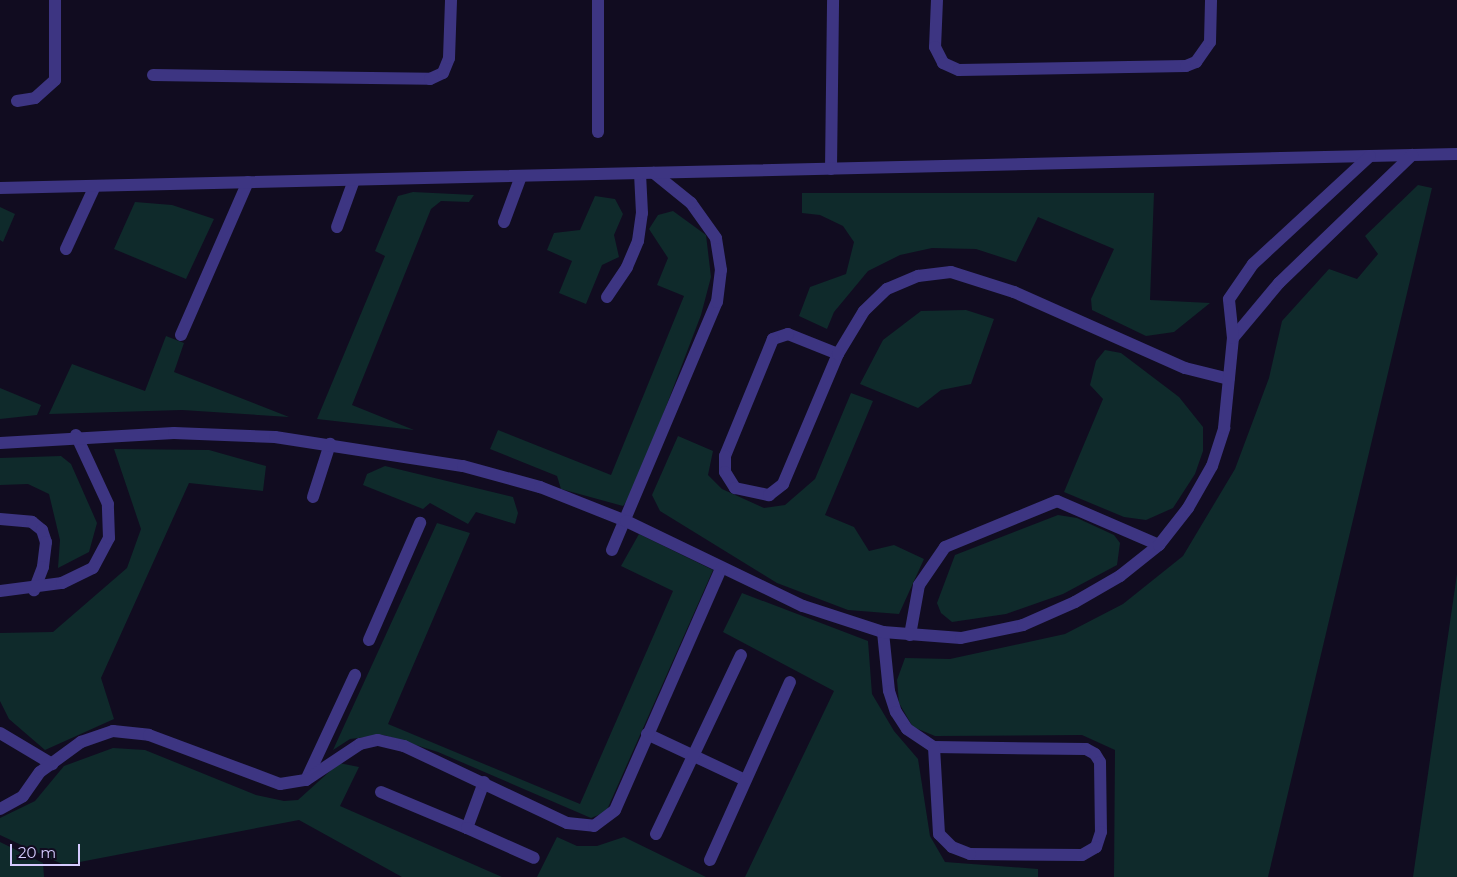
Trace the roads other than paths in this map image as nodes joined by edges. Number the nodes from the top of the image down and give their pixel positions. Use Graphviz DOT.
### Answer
graph roads {
  1 [pos="55,0"];
  2 [pos="451,0"];
  3 [pos="598,0"];
  4 [pos="833,0"];
  5 [pos="937,0"];
  6 [pos="1211,0"];
  7 [pos="153,75"];
  8 [pos="16,101"];
  9 [pos="598,132"];
  10 [pos="1457,154"];
  11 [pos="1412,155"];
  12 [pos="1370,156"];
  13 [pos="831,168"];
  14 [pos="640,173"];
  15 [pos="654,173"];
  16 [pos="522,176"];
  17 [pos="354,180"];
  18 [pos="248,182"];
  19 [pos="95,186"];
  20 [pos="0,188"];
  21 [pos="504,222"];
  22 [pos="337,227"];
  23 [pos="66,249"];
  24 [pos="607,297"];
  25 [pos="181,335"];
  26 [pos="1233,338"];
  27 [pos="838,354"];
  28 [pos="1229,379"];
  29 [pos="76,435"];
  30 [pos="0,443"];
  31 [pos="330,444"];
  32 [pos="314,497"];
  33 [pos="0,519"];
  34 [pos="626,521"];
  35 [pos="420,524"];
  36 [pos="1159,545"];
  37 [pos="612,550"];
  38 [pos="721,568"];
  39 [pos="34,590"];
  40 [pos="0,591"];
  41 [pos="883,632"];
  42 [pos="910,635"];
  43 [pos="369,640"];
  44 [pos="740,656"];
  45 [pos="354,675"];
  46 [pos="790,682"];
  47 [pos="0,733"];
  48 [pos="647,734"];
  49 [pos="934,747"];
  50 [pos="694,756"];
  51 [pos="52,764"];
  52 [pos="306,780"];
  53 [pos="745,780"];
  54 [pos="484,782"];
  55 [pos="381,792"];
  56 [pos="0,809"];
  57 [pos="467,828"];
  58 [pos="656,834"];
  59 [pos="534,858"];
  60 [pos="710,860"];
  1 -- 8 [label="street"];
  2 -- 7 [label="street"];
  3 -- 9 [label="street"];
  4 -- 13 [label="street"];
  5 -- 6 [label="street"];
  10 -- 11 [label="street"];
  11 -- 12 [label="street"];
  11 -- 26 [label="street"];
  12 -- 13 [label="street"];
  12 -- 26 [label="street"];
  13 -- 15 [label="street"];
  14 -- 15 [label="street"];
  14 -- 16 [label="street"];
  14 -- 24 [label="street"];
  15 -- 34 [label="street"];
  16 -- 17 [label="street"];
  16 -- 21 [label="street"];
  17 -- 18 [label="street"];
  17 -- 22 [label="street"];
  18 -- 19 [label="street"];
  18 -- 25 [label="street"];
  19 -- 20 [label="street"];
  19 -- 23 [label="street"];
  26 -- 28 [label="street"];
  27 -- 27 [label="street"];
  27 -- 28 [label="street"];
  28 -- 36 [label="street"];
  29 -- 30 [label="street"];
  29 -- 31 [label="street"];
  29 -- 39 [label="street"];
  31 -- 32 [label="street"];
  31 -- 34 [label="street"];
  33 -- 39 [label="street"];
  34 -- 37 [label="street"];
  34 -- 38 [label="street"];
  35 -- 43 [label="street"];
  36 -- 42 [label="street"];
  36 -- 42 [label="street"];
  38 -- 41 [label="street"];
  38 -- 48 [label="street"];
  39 -- 40 [label="street"];
  41 -- 42 [label="street"];
  41 -- 49 [label="street"];
  44 -- 50 [label="street"];
  45 -- 52 [label="street"];
  46 -- 53 [label="street"];
  47 -- 51 [label="street"];
  48 -- 50 [label="street"];
  48 -- 54 [label="street"];
  49 -- 49 [label="street"];
  50 -- 53 [label="street"];
  50 -- 58 [label="street"];
  51 -- 52 [label="street"];
  51 -- 56 [label="street"];
  52 -- 54 [label="street"];
  53 -- 60 [label="street"];
  54 -- 57 [label="street"];
  55 -- 57 [label="street"];
  57 -- 59 [label="street"];
}
